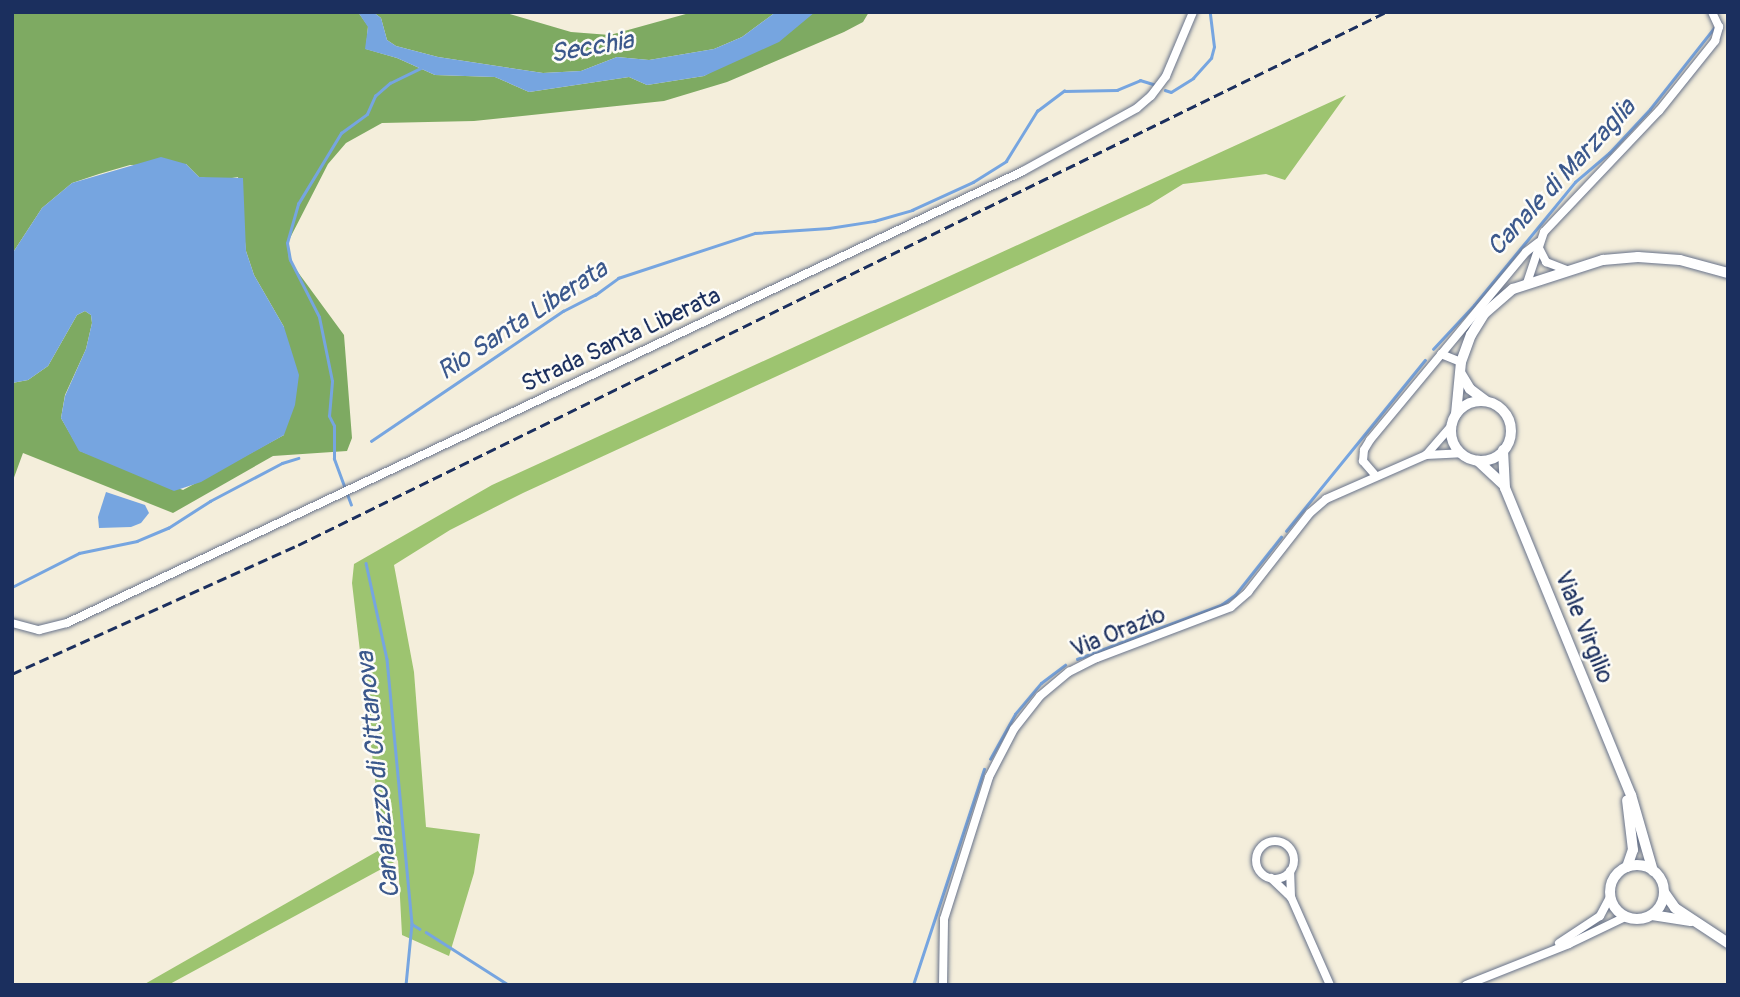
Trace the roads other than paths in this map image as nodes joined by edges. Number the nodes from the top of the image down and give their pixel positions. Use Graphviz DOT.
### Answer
graph roads {
  1 [pos="1193,12"];
  2 [pos="1712,12"];
  3 [pos="1539,242"];
  4 [pos="1567,270"];
  5 [pos="1728,273"];
  6 [pos="1527,282"];
  7 [pos="1441,354"];
  8 [pos="1461,362"];
  9 [pos="1461,374"];
  10 [pos="1488,402"];
  11 [pos="1456,414"];
  12 [pos="1452,425"];
  13 [pos="1503,450"];
  14 [pos="1461,453"];
  15 [pos="1426,454"];
  16 [pos="1478,461"];
  17 [pos="1376,476"];
  18 [pos="1505,488"];
  19 [pos="12,623"];
  20 [pos="1625,782"];
  21 [pos="1627,867"];
  22 [pos="1290,871"];
  23 [pos="1653,871"];
  24 [pos="1272,878"];
  25 [pos="1664,892"];
  26 [pos="1291,897"];
  27 [pos="1610,897"];
  28 [pos="1652,915"];
  29 [pos="1625,917"];
  30 [pos="1701,924"];
  31 [pos="1728,943"];
  32 [pos="1542,954"];
  33 [pos="943,985"];
  34 [pos="1328,985"];
  35 [pos="1466,985"];
  1 -- 19 [label="street, Strada Santa Liberata"];
  2 -- 3 [label="street"];
  3 -- 4 [label="street"];
  3 -- 6 [label="street"];
  3 -- 7 [label="street"];
  4 -- 5 [label="street"];
  4 -- 6 [label="street"];
  6 -- 8 [label="street"];
  7 -- 8 [label="street"];
  7 -- 17 [label="street"];
  8 -- 9 [label="street"];
  9 -- 10 [label="street"];
  9 -- 11 [label="street"];
  10 -- 11 [label="street"];
  10 -- 13 [label="street"];
  11 -- 12 [label="street"];
  12 -- 14 [label="street"];
  12 -- 15 [label="street, Via Orazio"];
  13 -- 16 [label="street"];
  13 -- 18 [label="street, Viale Virgilio"];
  14 -- 15 [label="street, Via Orazio"];
  14 -- 16 [label="street"];
  15 -- 17 [label="street, Via Orazio"];
  16 -- 18 [label="street, Viale Virgilio"];
  17 -- 33 [label="street, Via Orazio"];
  18 -- 20 [label="street, Viale Virgilio"];
  20 -- 21 [label="street, Viale Virgilio"];
  20 -- 23 [label="street, Viale Virgilio"];
  21 -- 23 [label="street"];
  21 -- 27 [label="street"];
  22 -- 24 [label="street"];
  22 -- 24 [label="street"];
  22 -- 26 [label="street"];
  23 -- 25 [label="street"];
  24 -- 26 [label="street"];
  25 -- 28 [label="street"];
  25 -- 30 [label="street"];
  26 -- 34 [label="street"];
  27 -- 29 [label="street"];
  27 -- 32 [label="street"];
  28 -- 29 [label="street"];
  28 -- 30 [label="street"];
  29 -- 32 [label="street"];
  30 -- 31 [label="street"];
  32 -- 35 [label="street"];
}
